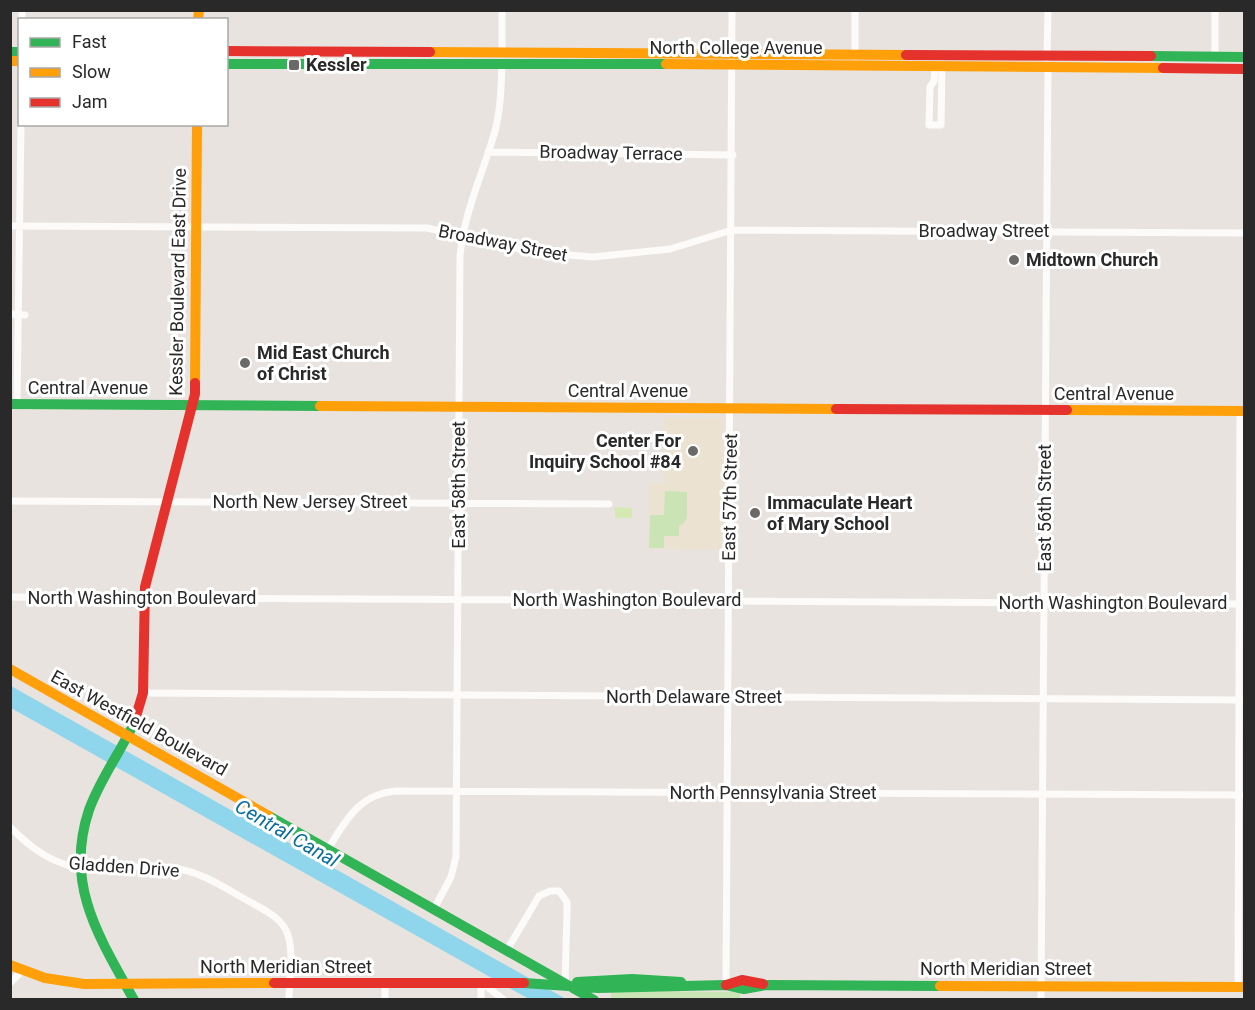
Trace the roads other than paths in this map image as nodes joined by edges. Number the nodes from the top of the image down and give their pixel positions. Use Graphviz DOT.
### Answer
graph roads {
  1 [pos="502,10"];
  2 [pos="732,10"];
  3 [pos="855,10"];
  4 [pos="1048,10"];
  5 [pos="1215,10"];
  6 [pos="228,51"];
  7 [pos="855,57"];
  8 [pos="1245,57"];
  9 [pos="502,58"];
  10 [pos="1215,58"];
  11 [pos="734,61"];
  12 [pos="1048,62"];
  13 [pos="228,64"];
  14 [pos="938,66"];
  15 [pos="1245,69"];
  16 [pos="938,81"];
  17 [pos="21,126"];
  18 [pos="197,126"];
  19 [pos="488,152"];
  20 [pos="733,155"];
  21 [pos="10,226"];
  22 [pos="20,226"];
  23 [pos="196,227"];
  24 [pos="732,230"];
  25 [pos="1046,231"];
  26 [pos="1245,232"];
  27 [pos="462,235"];
  28 [pos="10,314"];
  29 [pos="22,314"];
  30 [pos="14,404"];
  31 [pos="192,405"];
  32 [pos="459,407"];
  33 [pos="731,408"];
  34 [pos="1045,410"];
  35 [pos="1242,411"];
  36 [pos="10,501"];
  37 [pos="167,501"];
  38 [pos="459,503"];
  39 [pos="609,504"];
  40 [pos="1242,506"];
  41 [pos="10,597"];
  42 [pos="143,597"];
  43 [pos="458,599"];
  44 [pos="729,601"];
  45 [pos="1044,603"];
  46 [pos="1241,604"];
  47 [pos="10,669"];
  48 [pos="143,693"];
  49 [pos="457,695"];
  50 [pos="728,697"];
  51 [pos="1044,699"];
  52 [pos="1241,700"];
  53 [pos="128,735"];
  54 [pos="457,791"];
  55 [pos="727,792"];
  56 [pos="1043,794"];
  57 [pos="1241,795"];
  58 [pos="10,827"];
  59 [pos="328,849"];
  60 [pos="78,867"];
  61 [pos="434,909"];
  62 [pos="507,950"];
  63 [pos="10,965"];
  64 [pos="23,970"];
  65 [pos="10,983"];
  66 [pos="289,983"];
  67 [pos="385,983"];
  68 [pos="487,983"];
  69 [pos="565,984"];
  70 [pos="692,984"];
  71 [pos="126,985"];
  72 [pos="726,985"];
  73 [pos="1041,986"];
  74 [pos="1241,987"];
  75 [pos="609,988"];
  76 [pos="134,999"];
  77 [pos="289,999"];
  78 [pos="385,999"];
  79 [pos="481,999"];
  80 [pos="504,999"];
  81 [pos="594,999"];
  82 [pos="605,999"];
  83 [pos="1041,999"];
  1 -- 9 [label="street, East 58th Street"];
  2 -- 11 [label="street, East 57th Street"];
  3 -- 7 [label="street"];
  4 -- 12 [label="street, East 56th Street"];
  5 -- 10 [label="street"];
  6 -- 9 [label="main road, North College Avenue"];
  7 -- 11 [label="main road, North College Avenue"];
  7 -- 12 [label="main road, North College Avenue"];
  8 -- 10 [label="main road, North College Avenue"];
  9 -- 11 [label="main road, North College Avenue"];
  9 -- 13 [label="main road, North College Avenue"];
  9 -- 19 [label="street, East 58th Street"];
  10 -- 12 [label="main road, North College Avenue"];
  11 -- 14 [label="main road, North College Avenue"];
  11 -- 20 [label="street, East 57th Street"];
  12 -- 14 [label="main road, North College Avenue"];
  12 -- 15 [label="main road, North College Avenue"];
  12 -- 25 [label="street, East 56th Street"];
  14 -- 16 [label="street"];
  16 -- 16 [label="street"];
  17 -- 22 [label="street"];
  18 -- 23 [label="main road, Kessler Boulevard East Drive"];
  19 -- 20 [label="street, Broadway Terrace"];
  19 -- 27 [label="street, East 58th Street"];
  20 -- 24 [label="street, East 57th Street"];
  21 -- 22 [label="street, Broadway Street"];
  22 -- 23 [label="street, Broadway Street"];
  22 -- 29 [label="street"];
  23 -- 27 [label="street, Broadway Street"];
  23 -- 31 [label="main road, Kessler Boulevard East Drive"];
  24 -- 25 [label="street, Broadway Street"];
  24 -- 27 [label="street, Broadway Street"];
  24 -- 33 [label="street, East 57th Street"];
  25 -- 26 [label="street, Broadway Street"];
  25 -- 34 [label="street, East 56th Street"];
  27 -- 32 [label="street, East 58th Street"];
  28 -- 29 [label="street"];
  29 -- 30 [label="street"];
  30 -- 31 [label="main road, Central Avenue"];
  31 -- 32 [label="main road, Central Avenue"];
  31 -- 37 [label="main road, Kessler Boulevard East Drive"];
  32 -- 33 [label="main road, Central Avenue"];
  32 -- 38 [label="street, East 58th Street"];
  33 -- 34 [label="main road, Central Avenue"];
  33 -- 44 [label="street, East 57th Street"];
  34 -- 35 [label="main road, Central Avenue"];
  34 -- 45 [label="street, East 56th Street"];
  35 -- 40 [label="street"];
  36 -- 37 [label="street, North New Jersey Street"];
  37 -- 38 [label="street, North New Jersey Street"];
  37 -- 42 [label="main road, Kessler Boulevard East Drive"];
  38 -- 39 [label="street, North New Jersey Street"];
  38 -- 43 [label="street, East 58th Street"];
  40 -- 46 [label="street"];
  41 -- 42 [label="street, North Washington Boulevard"];
  42 -- 43 [label="street, North Washington Boulevard"];
  42 -- 48 [label="main road, Kessler Boulevard East Drive"];
  43 -- 44 [label="street, North Washington Boulevard"];
  43 -- 49 [label="street, East 58th Street"];
  44 -- 45 [label="street, North Washington Boulevard"];
  44 -- 50 [label="street, East 57th Street"];
  45 -- 46 [label="street, North Washington Boulevard"];
  45 -- 51 [label="street, East 56th Street"];
  46 -- 52 [label="street"];
  47 -- 53 [label="main road, East Westfield Boulevard"];
  48 -- 49 [label="street, North Delaware Street"];
  48 -- 53 [label="main road, Kessler Boulevard East Drive"];
  49 -- 50 [label="street, North Delaware Street"];
  49 -- 54 [label="street, East 58th Street"];
  50 -- 51 [label="street, North Delaware Street"];
  50 -- 55 [label="street, East 57th Street"];
  51 -- 52 [label="street, North Delaware Street"];
  51 -- 56 [label="street, East 56th Street"];
  52 -- 57 [label="street"];
  53 -- 59 [label="main road, East Westfield Boulevard"];
  53 -- 60 [label="main road, Kessler Boulevard East Drive"];
  54 -- 55 [label="street, North Pennsylvania Street"];
  54 -- 59 [label="street, North Pennsylvania Street"];
  54 -- 61 [label="street, East 58th Street"];
  55 -- 56 [label="street, North Pennsylvania Street"];
  55 -- 72 [label="street, East 57th Street"];
  56 -- 57 [label="street, North Pennsylvania Street"];
  56 -- 73 [label="street, East 56th Street"];
  57 -- 74 [label="street"];
  58 -- 60 [label="street, Gladden Drive"];
  59 -- 61 [label="main road, East Westfield Boulevard"];
  60 -- 66 [label="street, Gladden Drive"];
  60 -- 71 [label="main road, Kessler Boulevard East Drive"];
  61 -- 62 [label="main road, East Westfield Boulevard"];
  62 -- 69 [label="main road, East Westfield Boulevard"];
  62 -- 69 [label="street"];
  63 -- 64 [label="main road, North Meridian Street"];
  64 -- 65 [label="street"];
  64 -- 71 [label="main road, North Meridian Street"];
  66 -- 67 [label="main road, North Meridian Street"];
  66 -- 71 [label="main road, North Meridian Street"];
  66 -- 77 [label="street, Gladden Drive"];
  67 -- 68 [label="main road, North Meridian Street"];
  67 -- 78 [label="street"];
  68 -- 69 [label="main road, North Meridian Street"];
  68 -- 79 [label="street"];
  68 -- 80 [label="street"];
  69 -- 70 [label="main road, North Meridian Street"];
  69 -- 75 [label="main road, North Meridian Street"];
  69 -- 81 [label="main road, East Westfield Boulevard"];
  70 -- 72 [label="main road, North Meridian Street"];
  70 -- 75 [label="main road, North Meridian Street"];
  71 -- 76 [label="main road, Kessler Boulevard East Drive"];
  72 -- 73 [label="main road, North Meridian Street"];
  73 -- 74 [label="main road, North Meridian Street"];
  73 -- 83 [label="street, East 56th Street"];
  75 -- 82 [label="main road"];
}
